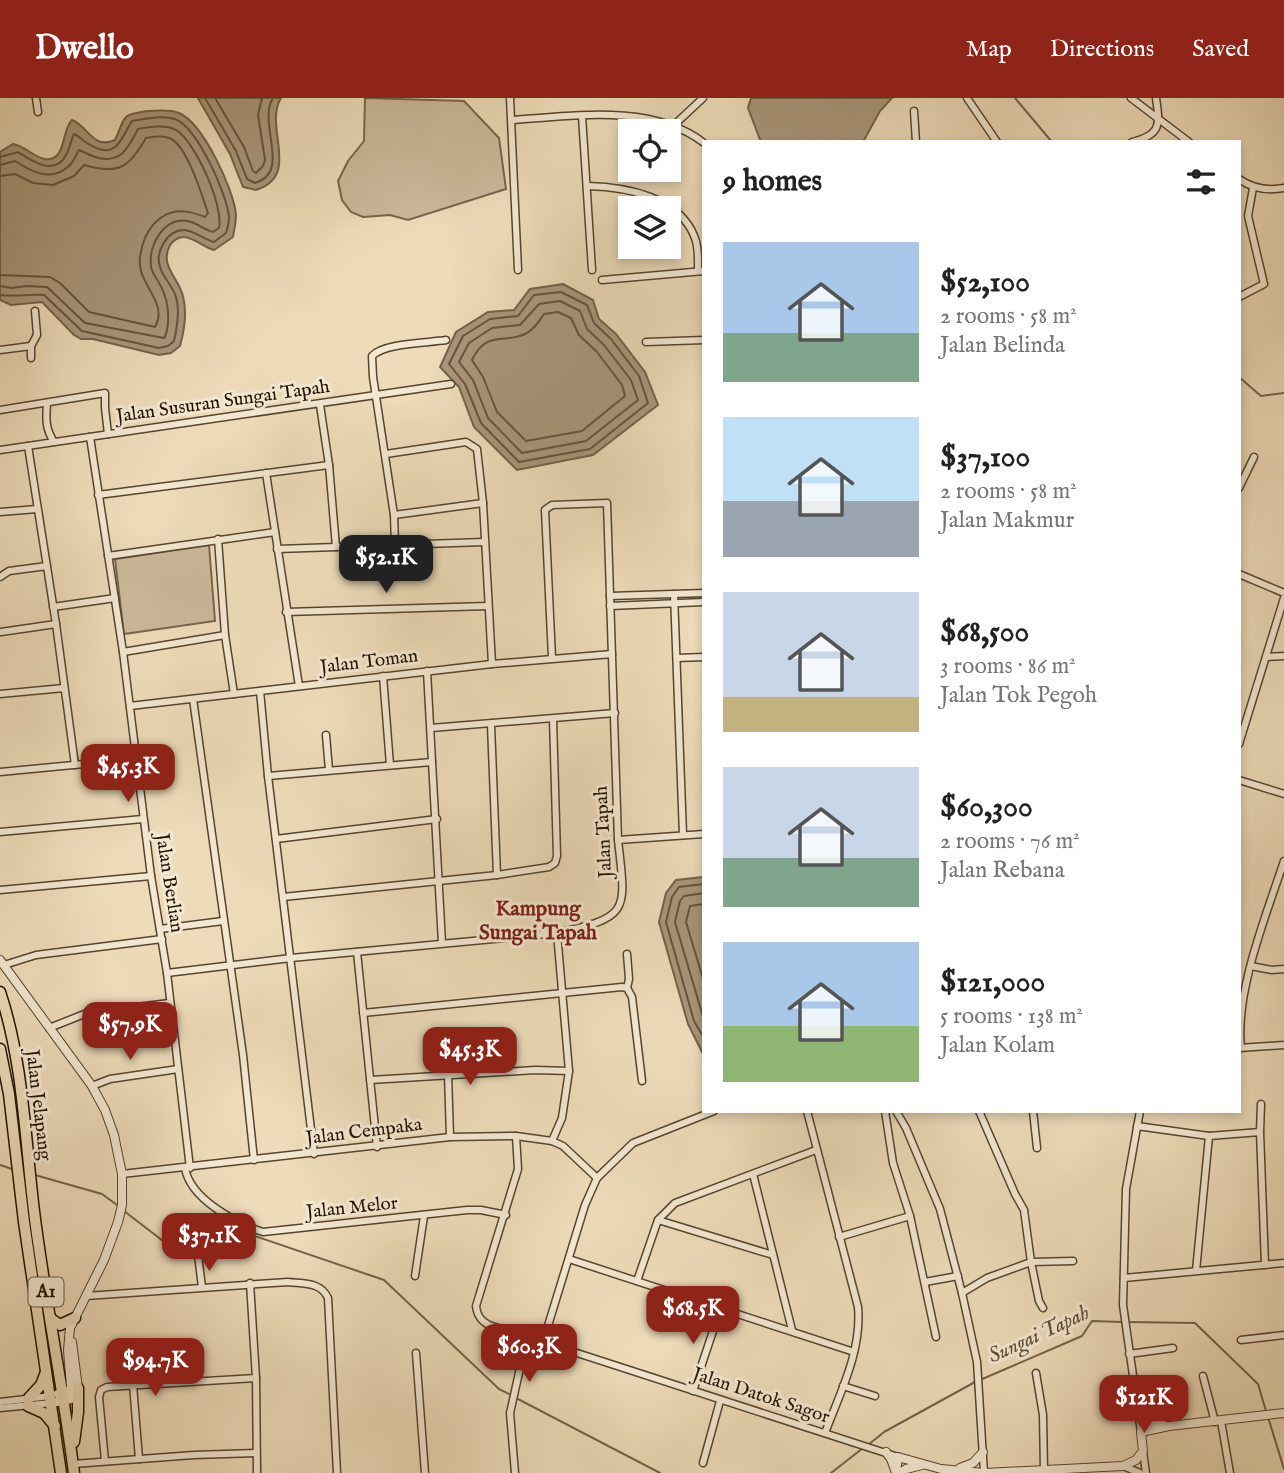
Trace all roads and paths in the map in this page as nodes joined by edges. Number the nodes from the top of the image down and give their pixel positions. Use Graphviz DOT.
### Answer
graph roads {
  1 [pos="36,98"];
  2 [pos="510,98"];
  3 [pos="703,98"];
  4 [pos="967,98"];
  5 [pos="1131,98"];
  6 [pos="1156,98"];
  7 [pos="914,111"];
  8 [pos="38,112"];
  9 [pos="582,116"];
  10 [pos="643,119"];
  11 [pos="681,119"];
  12 [pos="1159,119"];
  13 [pos="512,120"];
  14 [pos="681,132"];
  15 [pos="916,140"];
  16 [pos="997,140"];
  17 [pos="1138,140"];
  18 [pos="1186,140"];
  19 [pos="702,142"];
  20 [pos="1241,180"];
  21 [pos="588,186"];
  22 [pos="1252,188"];
  23 [pos="1284,188"];
  24 [pos="1248,216"];
  25 [pos="1241,217"];
  26 [pos="518,270"];
  27 [pos="592,270"];
  28 [pos="701,271"];
  29 [pos="602,279"];
  30 [pos="1241,296"];
  31 [pos="35,311"];
  32 [pos="446,340"];
  33 [pos="702,340"];
  34 [pos="646,342"];
  35 [pos="32,346"];
  36 [pos="0,350"];
  37 [pos="31,358"];
  38 [pos="451,384"];
  39 [pos="376,397"];
  40 [pos="47,403"];
  41 [pos="320,405"];
  42 [pos="0,410"];
  43 [pos="108,434"];
  44 [pos="90,437"];
  45 [pos="54,442"];
  46 [pos="27,446"];
  47 [pos="0,450"];
  48 [pos="386,454"];
  49 [pos="1254,457"];
  50 [pos="329,465"];
  51 [pos="266,473"];
  52 [pos="1241,484"];
  53 [pos="99,495"];
  54 [pos="483,503"];
  55 [pos="37,509"];
  56 [pos="0,512"];
  57 [pos="394,515"];
  58 [pos="275,532"];
  59 [pos="218,539"];
  60 [pos="484,542"];
  61 [pos="395,545"];
  62 [pos="336,547"];
  63 [pos="278,550"];
  64 [pos="108,556"];
  65 [pos="47,566"];
  66 [pos="1241,575"];
  67 [pos="0,577"];
  68 [pos="702,593"];
  69 [pos="674,594"];
  70 [pos="610,596"];
  71 [pos="1284,596"];
  72 [pos="115,598"];
  73 [pos="702,602"];
  74 [pos="675,603"];
  75 [pos="488,606"];
  76 [pos="610,606"];
  77 [pos="53,607"];
  78 [pos="286,612"];
  79 [pos="56,624"];
  80 [pos="1,632"];
  81 [pos="225,635"];
  82 [pos="123,652"];
  83 [pos="612,654"];
  84 [pos="1284,656"];
  85 [pos="702,657"];
  86 [pos="1266,657"];
  87 [pos="552,658"];
  88 [pos="677,658"];
  89 [pos="492,664"];
  90 [pos="427,671"];
  91 [pos="383,676"];
  92 [pos="299,686"];
  93 [pos="64,688"];
  94 [pos="260,691"];
  95 [pos="0,694"];
  96 [pos="234,694"];
  97 [pos="193,699"];
  98 [pos="130,706"];
  99 [pos="615,713"];
  100 [pos="553,719"];
  101 [pos="491,725"];
  102 [pos="432,728"];
  103 [pos="326,735"];
  104 [pos="1241,738"];
  105 [pos="136,759"];
  106 [pos="432,762"];
  107 [pos="75,765"];
  108 [pos="390,765"];
  109 [pos="329,770"];
  110 [pos="0,772"];
  111 [pos="268,776"];
  112 [pos="1241,781"];
  113 [pos="1284,793"];
  114 [pos="144,819"];
  115 [pos="437,820"];
  116 [pos="0,832"];
  117 [pos="702,834"];
  118 [pos="683,835"];
  119 [pos="276,839"];
  120 [pos="618,840"];
  121 [pos="1284,861"];
  122 [pos="497,875"];
  123 [pos="150,876"];
  124 [pos="1282,876"];
  125 [pos="439,880"];
  126 [pos="1,891"];
  127 [pos="284,897"];
  128 [pos="223,921"];
  129 [pos="160,929"];
  130 [pos="557,933"];
  131 [pos="162,939"];
  132 [pos="442,943"];
  133 [pos="357,952"];
  134 [pos="627,954"];
  135 [pos="291,958"];
  136 [pos="2,963"];
  137 [pos="1251,966"];
  138 [pos="229,967"];
  139 [pos="1284,970"];
  140 [pos="167,973"];
  141 [pos="625,987"];
  142 [pos="0,992"];
  143 [pos="561,994"];
  144 [pos="170,1003"];
  145 [pos="1241,1008"];
  146 [pos="363,1013"];
  147 [pos="49,1028"];
  148 [pos="1284,1045"];
  149 [pos="1241,1048"];
  150 [pos="0,1049"];
  151 [pos="178,1069"];
  152 [pos="569,1070"];
  153 [pos="449,1074"];
  154 [pos="370,1080"];
  155 [pos="642,1081"];
  156 [pos="92,1086"];
  157 [pos="1261,1104"];
  158 [pos="709,1113"];
  159 [pos="807,1113"];
  160 [pos="885,1113"];
  161 [pos="897,1113"];
  162 [pos="980,1113"];
  163 [pos="1033,1113"];
  164 [pos="1140,1113"];
  165 [pos="1137,1126"];
  166 [pos="1260,1132"];
  167 [pos="516,1136"];
  168 [pos="1209,1136"];
  169 [pos="450,1138"];
  170 [pos="20,1139"];
  171 [pos="552,1141"];
  172 [pos="377,1147"];
  173 [pos="1037,1148"];
  174 [pos="816,1150"];
  175 [pos="314,1154"];
  176 [pos="254,1160"];
  177 [pos="187,1168"];
  178 [pos="121,1174"];
  179 [pos="753,1174"];
  180 [pos="597,1178"];
  181 [pos="506,1215"];
  182 [pos="424,1216"];
  183 [pos="910,1216"];
  184 [pos="658,1220"];
  185 [pos="839,1237"];
  186 [pos="197,1247"];
  187 [pos="773,1255"];
  188 [pos="569,1259"];
  189 [pos="1073,1261"];
  190 [pos="1031,1262"];
  191 [pos="1284,1264"];
  192 [pos="1265,1265"];
  193 [pos="1196,1271"];
  194 [pos="415,1276"];
  195 [pos="958,1276"];
  196 [pos="1124,1278"];
  197 [pos="637,1281"];
  198 [pos="925,1282"];
  199 [pos="250,1283"];
  200 [pos="202,1287"];
  201 [pos="962,1293"];
  202 [pos="86,1296"];
  203 [pos="1043,1308"];
  204 [pos="720,1310"];
  205 [pos="50,1318"];
  206 [pos="75,1318"];
  207 [pos="792,1330"];
  208 [pos="1284,1335"];
  209 [pos="527,1337"];
  210 [pos="936,1337"];
  211 [pos="1241,1340"];
  212 [pos="543,1342"];
  213 [pos="1173,1348"];
  214 [pos="854,1352"];
  215 [pos="416,1353"];
  216 [pos="1129,1353"];
  217 [pos="46,1368"];
  218 [pos="1036,1373"];
  219 [pos="1203,1376"];
  220 [pos="256,1378"];
  221 [pos="132,1385"];
  222 [pos="843,1386"];
  223 [pos="78,1388"];
  224 [pos="693,1391"];
  225 [pos="875,1396"];
  226 [pos="56,1399"];
  227 [pos="720,1401"];
  228 [pos="0,1402"];
  229 [pos="28,1402"];
  230 [pos="0,1408"];
  231 [pos="1138,1409"];
  232 [pos="1281,1413"];
  233 [pos="1218,1421"];
  234 [pos="55,1426"];
  235 [pos="1169,1426"];
  236 [pos="1154,1429"];
  237 [pos="1141,1432"];
  238 [pos="825,1433"];
  239 [pos="1143,1449"];
  240 [pos="883,1451"];
  241 [pos="983,1452"];
  242 [pos="256,1453"];
  243 [pos="898,1457"];
  244 [pos="139,1459"];
  245 [pos="105,1461"];
  246 [pos="92,1462"];
  247 [pos="702,1463"];
  248 [pos="73,1465"];
  249 [pos="925,1465"];
  250 [pos="1123,1466"];
  251 [pos="953,1470"];
  252 [pos="1050,1472"];
  253 [pos="61,1473"];
  254 [pos="93,1473"];
  255 [pos="257,1473"];
  256 [pos="337,1473"];
  257 [pos="425,1473"];
  258 [pos="515,1473"];
  259 [pos="897,1473"];
  260 [pos="984,1473"];
  261 [pos="1140,1473"];
  262 [pos="1146,1473"];
  263 [pos="1230,1473"];
  1 -- 8 [label="street"];
  2 -- 13 [label="street"];
  3 -- 11 [label="street"];
  4 -- 16 [label="street"];
  5 -- 12 [label="street"];
  6 -- 12 [label="street"];
  7 -- 15 [label="street"];
  9 -- 10 [label="street"];
  9 -- 13 [label="street"];
  9 -- 21 [label="street"];
  12 -- 17 [label="street"];
  12 -- 18 [label="street"];
  13 -- 26 [label="street"];
  14 -- 19 [label="street"];
  20 -- 22 [label="street"];
  21 -- 27 [label="street"];
  21 -- 28 [label="street"];
  22 -- 23 [label="street"];
  22 -- 24 [label="street"];
  24 -- 25 [label="street"];
  24 -- 30 [label="street"];
  28 -- 29 [label="street"];
  31 -- 35 [label="street"];
  32 -- 39 [label="street"];
  33 -- 34 [label="street"];
  35 -- 36 [label="street"];
  35 -- 37 [label="street"];
  38 -- 39 [label="street, Jalan Susuran Sungai Tapah"];
  39 -- 41 [label="street, Jalan Susuran Sungai Tapah"];
  39 -- 48 [label="street"];
  40 -- 42 [label="street"];
  40 -- 43 [label="street"];
  40 -- 45 [label="street"];
  41 -- 43 [label="street, Jalan Susuran Sungai Tapah"];
  41 -- 50 [label="street"];
  43 -- 44 [label="street, Jalan Susuran Sungai Tapah"];
  44 -- 45 [label="street, Jalan Susuran Sungai Tapah"];
  44 -- 53 [label="street, Jalan Berlian"];
  45 -- 46 [label="street, Jalan Susuran Sungai Tapah"];
  46 -- 47 [label="street, Jalan Susuran Sungai Tapah"];
  46 -- 55 [label="street"];
  48 -- 54 [label="street"];
  48 -- 57 [label="street"];
  49 -- 52 [label="street"];
  50 -- 51 [label="street"];
  50 -- 62 [label="street"];
  51 -- 53 [label="street"];
  51 -- 58 [label="street"];
  53 -- 64 [label="street, Jalan Berlian"];
  54 -- 57 [label="street"];
  54 -- 60 [label="street"];
  55 -- 56 [label="street"];
  55 -- 65 [label="street"];
  57 -- 61 [label="street"];
  58 -- 59 [label="street"];
  58 -- 63 [label="street"];
  59 -- 64 [label="street"];
  59 -- 81 [label="street"];
  60 -- 61 [label="street"];
  60 -- 75 [label="street"];
  61 -- 62 [label="street"];
  62 -- 63 [label="street"];
  63 -- 78 [label="street"];
  64 -- 72 [label="street, Jalan Berlian"];
  65 -- 67 [label="street"];
  65 -- 77 [label="street"];
  66 -- 71 [label="street"];
  68 -- 69 [label="street"];
  69 -- 70 [label="street"];
  69 -- 74 [label="street"];
  70 -- 76 [label="street, Jalan Tapah"];
  70 -- 87 [label="street, Jalan Tapah"];
  71 -- 86 [label="street"];
  72 -- 77 [label="street"];
  72 -- 82 [label="street, Jalan Berlian"];
  73 -- 74 [label="street"];
  74 -- 76 [label="street"];
  74 -- 88 [label="street"];
  75 -- 78 [label="street"];
  75 -- 89 [label="street"];
  76 -- 83 [label="street, Jalan Tapah"];
  77 -- 79 [label="street"];
  78 -- 92 [label="street"];
  79 -- 80 [label="street"];
  79 -- 93 [label="street"];
  81 -- 82 [label="street"];
  81 -- 96 [label="street"];
  82 -- 98 [label="street, Jalan Berlian"];
  83 -- 87 [label="street, Jalan Toman"];
  83 -- 99 [label="street, Jalan Tapah"];
  84 -- 86 [label="street"];
  85 -- 88 [label="street"];
  86 -- 104 [label="street"];
  87 -- 89 [label="street, Jalan Toman"];
  88 -- 118 [label="street"];
  89 -- 90 [label="street, Jalan Toman"];
  90 -- 91 [label="street, Jalan Toman"];
  90 -- 102 [label="street"];
  91 -- 92 [label="street, Jalan Toman"];
  91 -- 108 [label="street"];
  92 -- 94 [label="street, Jalan Toman"];
  93 -- 95 [label="street"];
  93 -- 107 [label="street"];
  94 -- 96 [label="street, Jalan Toman"];
  94 -- 111 [label="street"];
  96 -- 97 [label="street, Jalan Toman"];
  97 -- 98 [label="street, Jalan Toman"];
  97 -- 128 [label="street"];
  98 -- 105 [label="street, Jalan Berlian"];
  99 -- 100 [label="street"];
  99 -- 120 [label="street, Jalan Tapah"];
  100 -- 101 [label="street"];
  100 -- 122 [label="street"];
  101 -- 102 [label="street"];
  101 -- 122 [label="street"];
  102 -- 106 [label="street"];
  103 -- 109 [label="street"];
  105 -- 107 [label="street"];
  105 -- 114 [label="street, Jalan Berlian"];
  106 -- 108 [label="street"];
  106 -- 115 [label="street"];
  107 -- 110 [label="street"];
  108 -- 109 [label="street"];
  109 -- 111 [label="street"];
  111 -- 119 [label="street"];
  112 -- 113 [label="street"];
  114 -- 116 [label="street"];
  114 -- 123 [label="street, Jalan Berlian"];
  115 -- 119 [label="street"];
  115 -- 125 [label="street"];
  117 -- 118 [label="street"];
  118 -- 120 [label="street"];
  119 -- 127 [label="street"];
  120 -- 130 [label="street, Jalan Tapah"];
  121 -- 124 [label="street"];
  122 -- 125 [label="street"];
  123 -- 126 [label="street"];
  123 -- 129 [label="street, Jalan Berlian"];
  124 -- 137 [label="street"];
  125 -- 127 [label="street"];
  125 -- 132 [label="street"];
  127 -- 135 [label="street"];
  128 -- 129 [label="street"];
  128 -- 138 [label="street"];
  129 -- 131 [label="street, Jalan Berlian"];
  130 -- 132 [label="street, Jalan Tapah"];
  130 -- 143 [label="street"];
  131 -- 136 [label="street"];
  131 -- 140 [label="street, Jalan Berlian"];
  132 -- 133 [label="street, Jalan Tapah"];
  133 -- 135 [label="street, Jalan Tapah"];
  133 -- 146 [label="street"];
  134 -- 141 [label="street"];
  135 -- 138 [label="street, Jalan Tapah"];
  135 -- 175 [label="street"];
  136 -- 147 [label="street"];
  137 -- 139 [label="street"];
  137 -- 145 [label="street"];
  138 -- 140 [label="street, Jalan Tapah"];
  138 -- 176 [label="street"];
  140 -- 144 [label="street, Jalan Berlian"];
  141 -- 143 [label="street"];
  141 -- 155 [label="street"];
  142 -- 170 [label="main road, Jalan Jelapang / A1"];
  143 -- 146 [label="street"];
  143 -- 152 [label="street"];
  144 -- 147 [label="street"];
  144 -- 151 [label="street, Jalan Berlian"];
  146 -- 154 [label="street"];
  147 -- 156 [label="street"];
  148 -- 149 [label="street"];
  150 -- 170 [label="main road, Jalan Jelapang / A1"];
  151 -- 156 [label="street"];
  151 -- 177 [label="street, Jalan Berlian"];
  152 -- 153 [label="street"];
  152 -- 171 [label="street"];
  153 -- 154 [label="street"];
  153 -- 169 [label="street"];
  154 -- 172 [label="street"];
  156 -- 178 [label="street"];
  157 -- 166 [label="street"];
  158 -- 180 [label="street"];
  159 -- 174 [label="street"];
  160 -- 183 [label="street"];
  161 -- 195 [label="street"];
  162 -- 190 [label="street"];
  163 -- 173 [label="street"];
  164 -- 165 [label="street"];
  165 -- 168 [label="street"];
  165 -- 196 [label="street"];
  166 -- 168 [label="street"];
  166 -- 192 [label="street"];
  167 -- 169 [label="street, Jalan Cempaka"];
  167 -- 171 [label="street, Jalan Cempaka"];
  167 -- 181 [label="street, Jalan Datok Sagor"];
  168 -- 193 [label="street"];
  169 -- 172 [label="street, Jalan Cempaka"];
  170 -- 205 [label="main road, Jalan Jelapang / A1"];
  170 -- 217 [label="main road, Jalan Jelapang / A1"];
  171 -- 180 [label="street, Jalan Cempaka"];
  172 -- 175 [label="street, Jalan Cempaka"];
  174 -- 179 [label="street"];
  174 -- 185 [label="street"];
  175 -- 176 [label="street, Jalan Cempaka"];
  176 -- 177 [label="street, Jalan Cempaka"];
  177 -- 178 [label="street, Jalan Cempaka"];
  177 -- 182 [label="street, Jalan Melor"];
  178 -- 202 [label="street"];
  179 -- 184 [label="street"];
  179 -- 187 [label="street"];
  180 -- 188 [label="street"];
  181 -- 182 [label="street, Jalan Melor"];
  181 -- 209 [label="street, Jalan Datok Sagor"];
  182 -- 194 [label="street"];
  183 -- 185 [label="street"];
  183 -- 198 [label="street"];
  184 -- 187 [label="street"];
  184 -- 197 [label="street"];
  185 -- 214 [label="street"];
  186 -- 200 [label="street"];
  187 -- 207 [label="street"];
  188 -- 197 [label="street"];
  188 -- 212 [label="street"];
  189 -- 190 [label="street"];
  190 -- 201 [label="street"];
  190 -- 203 [label="street"];
  191 -- 192 [label="street"];
  192 -- 193 [label="street"];
  193 -- 196 [label="street"];
  195 -- 198 [label="street"];
  195 -- 201 [label="street"];
  196 -- 216 [label="street"];
  197 -- 204 [label="street"];
  198 -- 210 [label="street"];
  199 -- 200 [label="street"];
  199 -- 220 [label="street"];
  199 -- 256 [label="street"];
  200 -- 202 [label="street"];
  201 -- 241 [label="street"];
  202 -- 206 [label="street"];
  204 -- 207 [label="street"];
  204 -- 224 [label="street"];
  205 -- 206 [label="main road"];
  205 -- 226 [label="main road, Jalan Jelapang / A1"];
  206 -- 223 [label="street"];
  206 -- 226 [label="street"];
  207 -- 214 [label="street"];
  208 -- 211 [label="street"];
  209 -- 212 [label="street, Jalan Datok Sagor"];
  209 -- 258 [label="street"];
  212 -- 224 [label="street, Jalan Datok Sagor"];
  213 -- 216 [label="street"];
  214 -- 222 [label="street"];
  215 -- 257 [label="street"];
  216 -- 231 [label="street"];
  217 -- 226 [label="main road, Jalan Jelapang / A1"];
  217 -- 229 [label="main road"];
  218 -- 252 [label="street"];
  219 -- 233 [label="street"];
  220 -- 221 [label="street"];
  220 -- 242 [label="street"];
  221 -- 244 [label="street"];
  221 -- 245 [label="street"];
  222 -- 225 [label="street"];
  222 -- 238 [label="street"];
  223 -- 226 [label="street"];
  223 -- 248 [label="main road"];
  224 -- 227 [label="street, Jalan Datok Sagor"];
  226 -- 229 [label="street"];
  226 -- 234 [label="main road, Jalan Jelapang / A1"];
  226 -- 248 [label="main road, Jalan Jelapang / A1"];
  227 -- 238 [label="street, Jalan Datok Sagor"];
  227 -- 247 [label="street"];
  228 -- 229 [label="street"];
  229 -- 230 [label="street"];
  229 -- 234 [label="main road"];
  231 -- 235 [label="street"];
  231 -- 237 [label="street"];
  232 -- 233 [label="street"];
  233 -- 235 [label="street"];
  233 -- 263 [label="street"];
  234 -- 253 [label="main road, Jalan Jelapang / A1"];
  235 -- 236 [label="street"];
  236 -- 237 [label="street"];
  236 -- 239 [label="street"];
  237 -- 239 [label="street"];
  238 -- 240 [label="street, Jalan Datok Sagor"];
  239 -- 250 [label="street"];
  239 -- 262 [label="street"];
  240 -- 243 [label="street, Jalan Datok Sagor"];
  240 -- 259 [label="street"];
  241 -- 251 [label="street"];
  241 -- 260 [label="street"];
  242 -- 244 [label="street"];
  242 -- 255 [label="street"];
  243 -- 249 [label="street"];
  243 -- 259 [label="street"];
  244 -- 245 [label="street"];
  245 -- 246 [label="street"];
  246 -- 248 [label="street"];
  246 -- 254 [label="street"];
  249 -- 251 [label="street"];
  249 -- 259 [label="street"];
  250 -- 252 [label="street"];
  250 -- 261 [label="street"];
  251 -- 260 [label="street"];
  252 -- 260 [label="street"];
}
